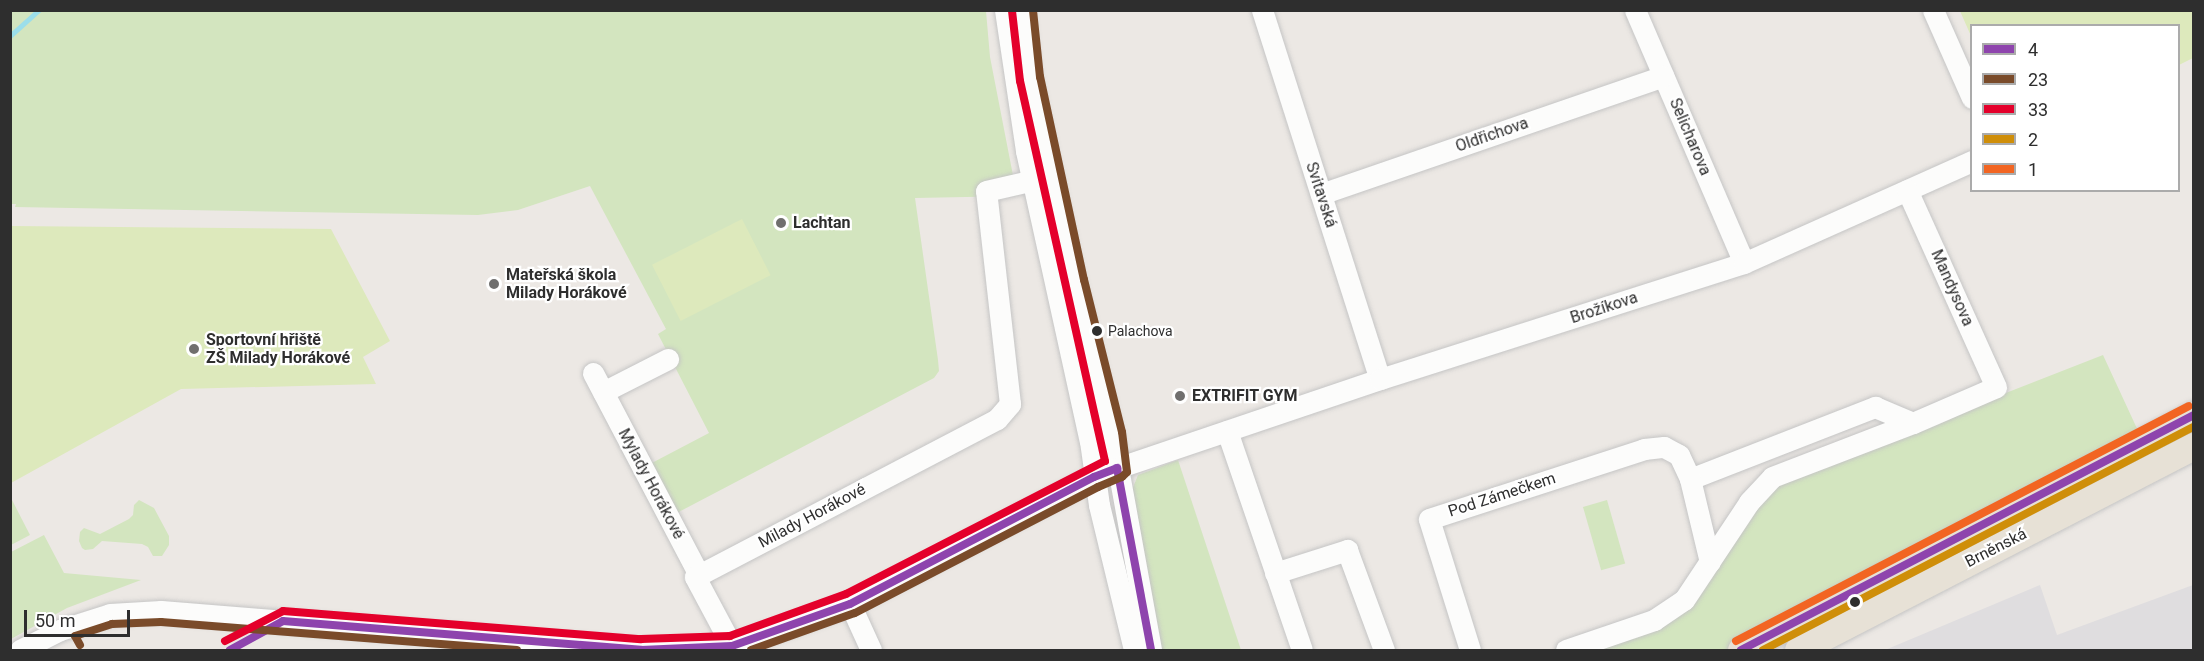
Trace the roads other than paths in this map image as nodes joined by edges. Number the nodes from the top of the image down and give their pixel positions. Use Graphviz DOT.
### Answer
graph roads {
  1 [pos="1005,10"];
  2 [pos="1022,10"];
  3 [pos="1262,10"];
  4 [pos="1635,10"];
  5 [pos="1933,10"];
  6 [pos="1664,76"];
  7 [pos="1970,96"];
  8 [pos="1970,161"];
  9 [pos="1042,178"];
  10 [pos="1907,190"];
  11 [pos="1321,194"];
  12 [pos="1744,263"];
  13 [pos="668,359"];
  14 [pos="593,373"];
  15 [pos="1380,379"];
  16 [pos="603,393"];
  17 [pos="2193,415"];
  18 [pos="1912,423"];
  19 [pos="1227,431"];
  20 [pos="2193,446"];
  21 [pos="1117,468"];
  22 [pos="1094,477"];
  23 [pos="1690,479"];
  24 [pos="1710,562"];
  25 [pos="1275,573"];
  26 [pos="699,575"];
  27 [pos="850,604"];
  28 [pos="733,648"];
  29 [pos="20,651"];
  30 [pos="871,651"];
  31 [pos="1134,651"];
  32 [pos="1151,651"];
  33 [pos="1302,651"];
  34 [pos="1384,651"];
  35 [pos="1470,651"];
  36 [pos="1566,651"];
  37 [pos="1741,651"];
  38 [pos="1798,651"];
  1 -- 9 [label="street"];
  2 -- 9 [label="street"];
  3 -- 11 [label="street, Svitavská"];
  4 -- 6 [label="street, Selicharova"];
  5 -- 7 [label="street"];
  6 -- 11 [label="street, Oldřichova"];
  6 -- 12 [label="street, Selicharova"];
  8 -- 10 [label="street, Brožíkova"];
  9 -- 21 [label="street"];
  9 -- 22 [label="street"];
  9 -- 26 [label="street, Milady Horákové"];
  10 -- 12 [label="street, Brožíkova"];
  10 -- 18 [label="street, Mandysova"];
  11 -- 15 [label="street, Svitavská"];
  12 -- 15 [label="street, Brožíkova"];
  13 -- 16 [label="street"];
  14 -- 16 [label="street, Mylady Horákové"];
  15 -- 19 [label="street, Brožíkova"];
  16 -- 26 [label="street, Mylady Horákové"];
  17 -- 37 [label="main road, Brněnská"];
  18 -- 23 [label="street"];
  18 -- 24 [label="street"];
  19 -- 21 [label="street, Brožíkova"];
  19 -- 25 [label="street"];
  20 -- 38 [label="main road, Brněnská"];
  21 -- 22 [label="street"];
  21 -- 32 [label="street"];
  22 -- 27 [label="street"];
  22 -- 31 [label="street"];
  23 -- 24 [label="street, Pod Zámečkem"];
  23 -- 35 [label="street, Pod Zámečkem"];
  24 -- 36 [label="street"];
  25 -- 33 [label="street"];
  25 -- 34 [label="street"];
  26 -- 28 [label="street"];
  27 -- 28 [label="street"];
  27 -- 30 [label="street"];
  28 -- 29 [label="street"];
}
